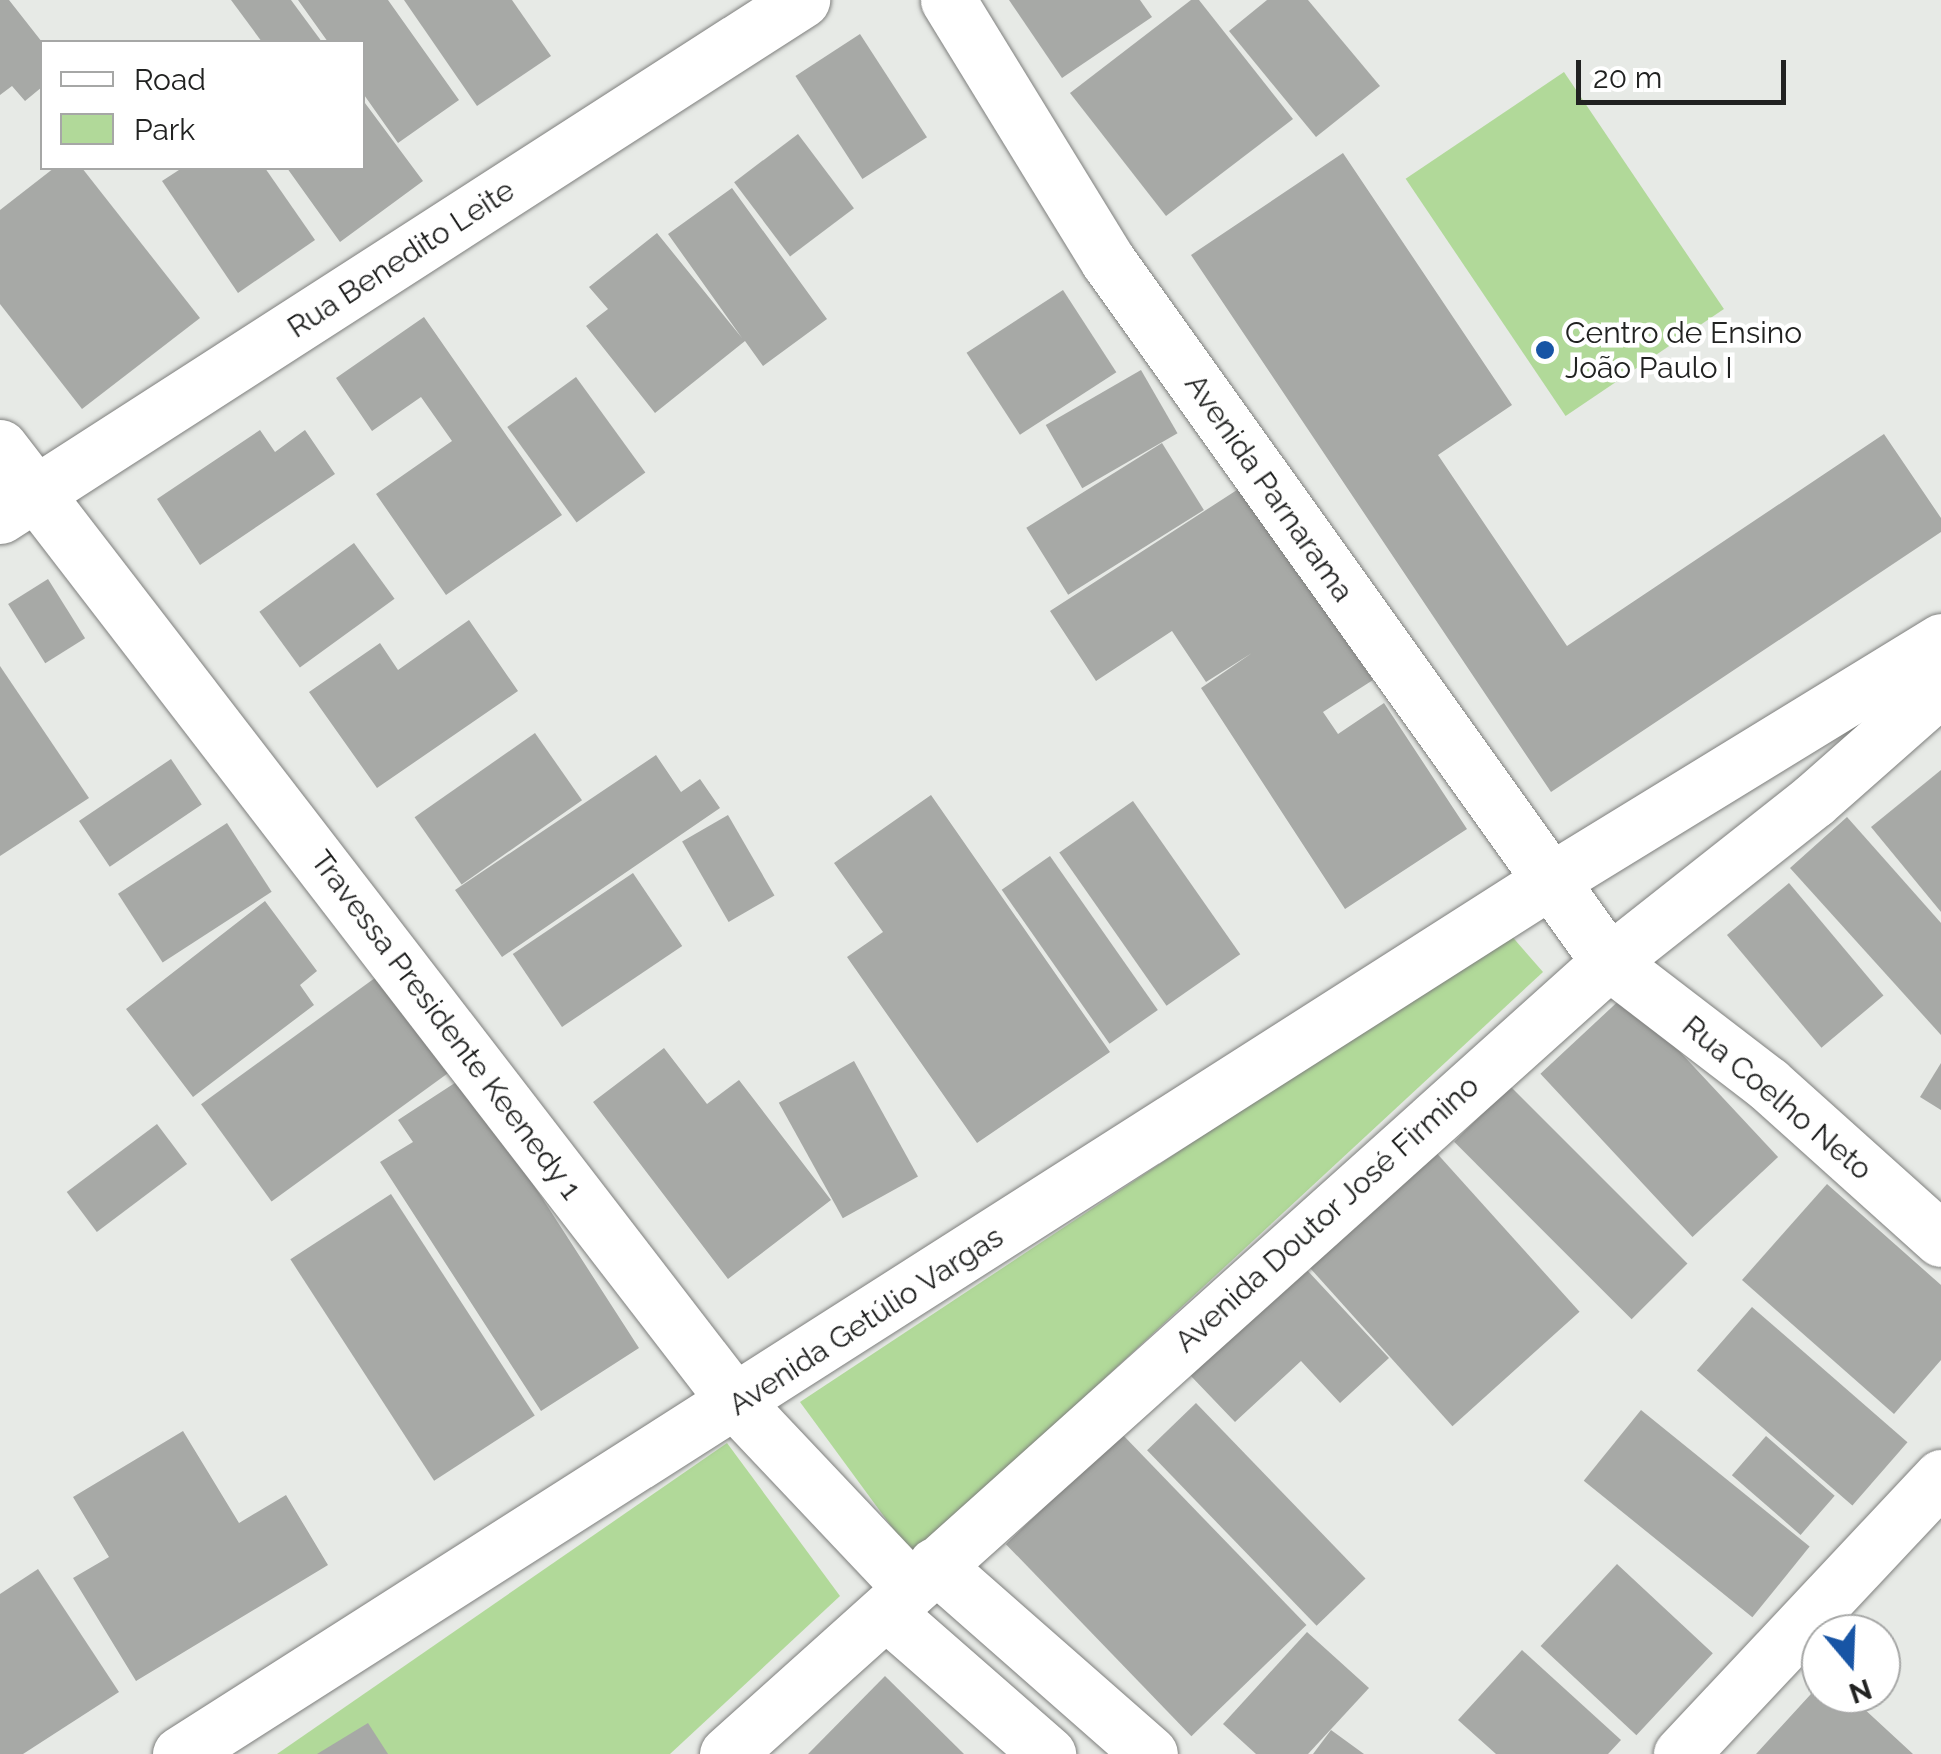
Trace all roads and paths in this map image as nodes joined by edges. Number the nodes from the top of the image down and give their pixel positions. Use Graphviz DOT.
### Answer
graph roads {
  1 [pos="802,0"];
  2 [pos="948,0"];
  3 [pos="0,447"];
  4 [pos="19,504"];
  5 [pos="1941,642"];
  6 [pos="1941,688"];
  7 [pos="1548,882"];
  8 [pos="1609,962"];
  9 [pos="1941,1239"];
  10 [pos="736,1404"];
  11 [pos="1941,1476"];
  12 [pos="911,1589"];
  13 [pos="180,1754"];
  14 [pos="727,1754"];
  15 [pos="1048,1754"];
  16 [pos="1150,1754"];
  17 [pos="1681,1754"];
  1 -- 4 [label="street, Rua Benedito Leite"];
  2 -- 7 [label="street, Avenida Parnarama"];
  3 -- 4 [label="street, Travessa Presidente Keenedy 1"];
  4 -- 10 [label="street, Travessa Presidente Keenedy 1"];
  5 -- 7 [label="street"];
  6 -- 8 [label="street, Avenida Doutor José Firmino"];
  7 -- 8 [label="street, Avenida Parnarama"];
  7 -- 10 [label="street, Avenida Getúlio Vargas"];
  8 -- 9 [label="street, Rua Coelho Neto"];
  8 -- 12 [label="street, Avenida Doutor José Firmino"];
  10 -- 12 [label="street, Travessa Presidente Keenedy 1"];
  10 -- 13 [label="street, Avenida Getúlio Vargas"];
  11 -- 17 [label="street"];
  12 -- 14 [label="street, Avenida Doutor José Firmino"];
  12 -- 15 [label="street"];
  12 -- 16 [label="street"];
}
